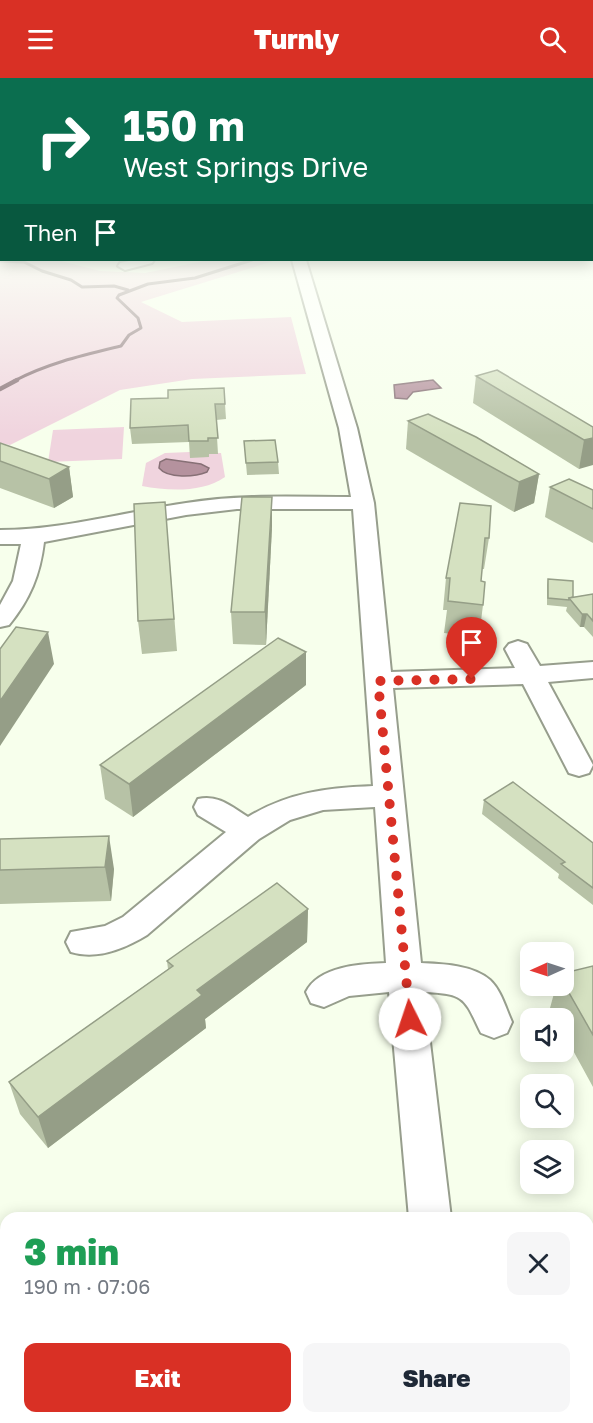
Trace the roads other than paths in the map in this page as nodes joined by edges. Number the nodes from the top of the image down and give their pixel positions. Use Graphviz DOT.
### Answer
graph roads {
  1 [pos="314,310"];
  2 [pos="363,503"];
  3 [pos="0,537"];
  4 [pos="33,537"];
  5 [pos="0,620"];
  6 [pos="518,650"];
  7 [pos="593,670"];
  8 [pos="531,676"];
  9 [pos="378,681"];
  10 [pos="579,766"];
  11 [pos="388,796"];
  12 [pos="209,807"];
  13 [pos="248,831"];
  14 [pos="83,942"];
  15 [pos="407,978"];
  16 [pos="324,992"];
  17 [pos="494,1022"];
  18 [pos="429,1212"];
  1 -- 2 [label="street"];
  2 -- 4 [label="street"];
  2 -- 9 [label="street"];
  3 -- 4 [label="street"];
  4 -- 5 [label="street"];
  6 -- 8 [label="street"];
  7 -- 8 [label="street"];
  8 -- 9 [label="street"];
  8 -- 10 [label="street"];
  9 -- 11 [label="street"];
  11 -- 13 [label="street"];
  11 -- 15 [label="street"];
  12 -- 13 [label="street"];
  13 -- 14 [label="street"];
  15 -- 16 [label="street"];
  15 -- 17 [label="street"];
  15 -- 18 [label="street"];
}
